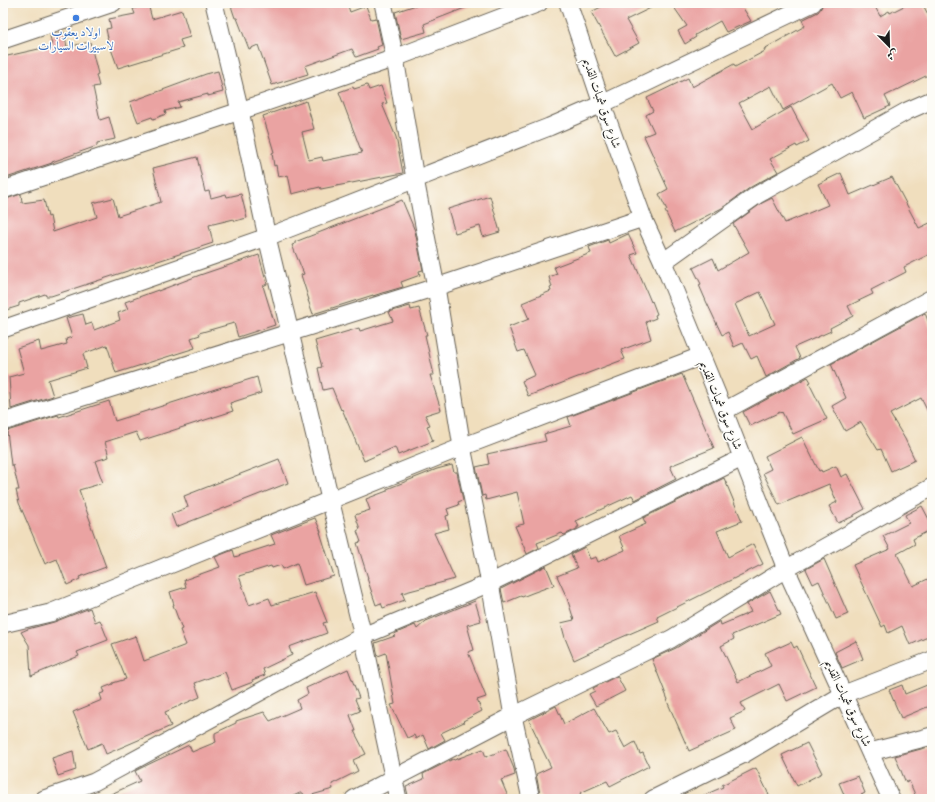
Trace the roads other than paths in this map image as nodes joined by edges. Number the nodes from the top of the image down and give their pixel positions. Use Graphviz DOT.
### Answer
graph roads {
  1 [pos="113,3"];
  2 [pos="214,3"];
  3 [pos="383,3"];
  4 [pos="539,3"];
  5 [pos="568,3"];
  6 [pos="813,3"];
  7 [pos="3,40"];
  8 [pos="395,58"];
  9 [pos="932,100"];
  10 [pos="602,104"];
  11 [pos="240,111"];
  12 [pos="415,179"];
  13 [pos="3,190"];
  14 [pos="643,218"];
  15 [pos="267,237"];
  16 [pos="663,262"];
  17 [pos="436,287"];
  18 [pos="932,298"];
  19 [pos="3,329"];
  20 [pos="290,333"];
  21 [pos="701,356"];
  22 [pos="724,411"];
  23 [pos="3,422"];
  24 [pos="462,447"];
  25 [pos="742,458"];
  26 [pos="932,487"];
  27 [pos="330,499"];
  28 [pos="786,570"];
  29 [pos="490,583"];
  30 [pos="3,624"];
  31 [pos="364,636"];
  32 [pos="932,660"];
  33 [pos="844,694"];
  34 [pos="513,716"];
  35 [pos="932,736"];
  36 [pos="870,752"];
  37 [pos="393,779"];
  38 [pos="44,799"];
  39 [pos="354,799"];
  40 [pos="398,799"];
  41 [pos="531,799"];
  42 [pos="653,799"];
  43 [pos="891,799"];
  1 -- 7 [label="street"];
  2 -- 11 [label="street"];
  3 -- 8 [label="street"];
  4 -- 8 [label="street"];
  5 -- 10 [label="street, شارع سوق شمبات القديم"];
  6 -- 10 [label="street"];
  8 -- 11 [label="street"];
  8 -- 12 [label="street"];
  9 -- 16 [label="street"];
  10 -- 12 [label="street"];
  10 -- 14 [label="street, شارع سوق شمبات القديم"];
  11 -- 13 [label="street"];
  11 -- 15 [label="street"];
  12 -- 15 [label="street"];
  12 -- 17 [label="street"];
  14 -- 16 [label="street, شارع سوق شمبات القديم"];
  14 -- 17 [label="street"];
  15 -- 19 [label="street"];
  15 -- 20 [label="street"];
  16 -- 21 [label="street, شارع سوق شمبات القديم"];
  17 -- 20 [label="street"];
  17 -- 24 [label="street"];
  18 -- 22 [label="street"];
  20 -- 23 [label="street"];
  20 -- 27 [label="street"];
  21 -- 22 [label="street, شارع سوق شمبات القديم"];
  21 -- 24 [label="street"];
  22 -- 25 [label="street, شارع سوق شمبات القديم"];
  24 -- 27 [label="street"];
  24 -- 29 [label="street"];
  25 -- 28 [label="street, شارع سوق شمبات القديم"];
  25 -- 29 [label="street"];
  26 -- 28 [label="street"];
  27 -- 30 [label="street"];
  27 -- 31 [label="street"];
  28 -- 33 [label="street, شارع سوق شمبات القديم"];
  28 -- 34 [label="street"];
  29 -- 31 [label="street"];
  29 -- 34 [label="street"];
  31 -- 37 [label="street"];
  31 -- 38 [label="street"];
  32 -- 33 [label="street"];
  33 -- 36 [label="street, شارع سوق شمبات القديم"];
  33 -- 42 [label="street"];
  34 -- 37 [label="street"];
  34 -- 41 [label="street"];
  35 -- 36 [label="street"];
  36 -- 43 [label="street, شارع سوق شمبات القديم"];
  37 -- 39 [label="street"];
  37 -- 40 [label="street"];
}
